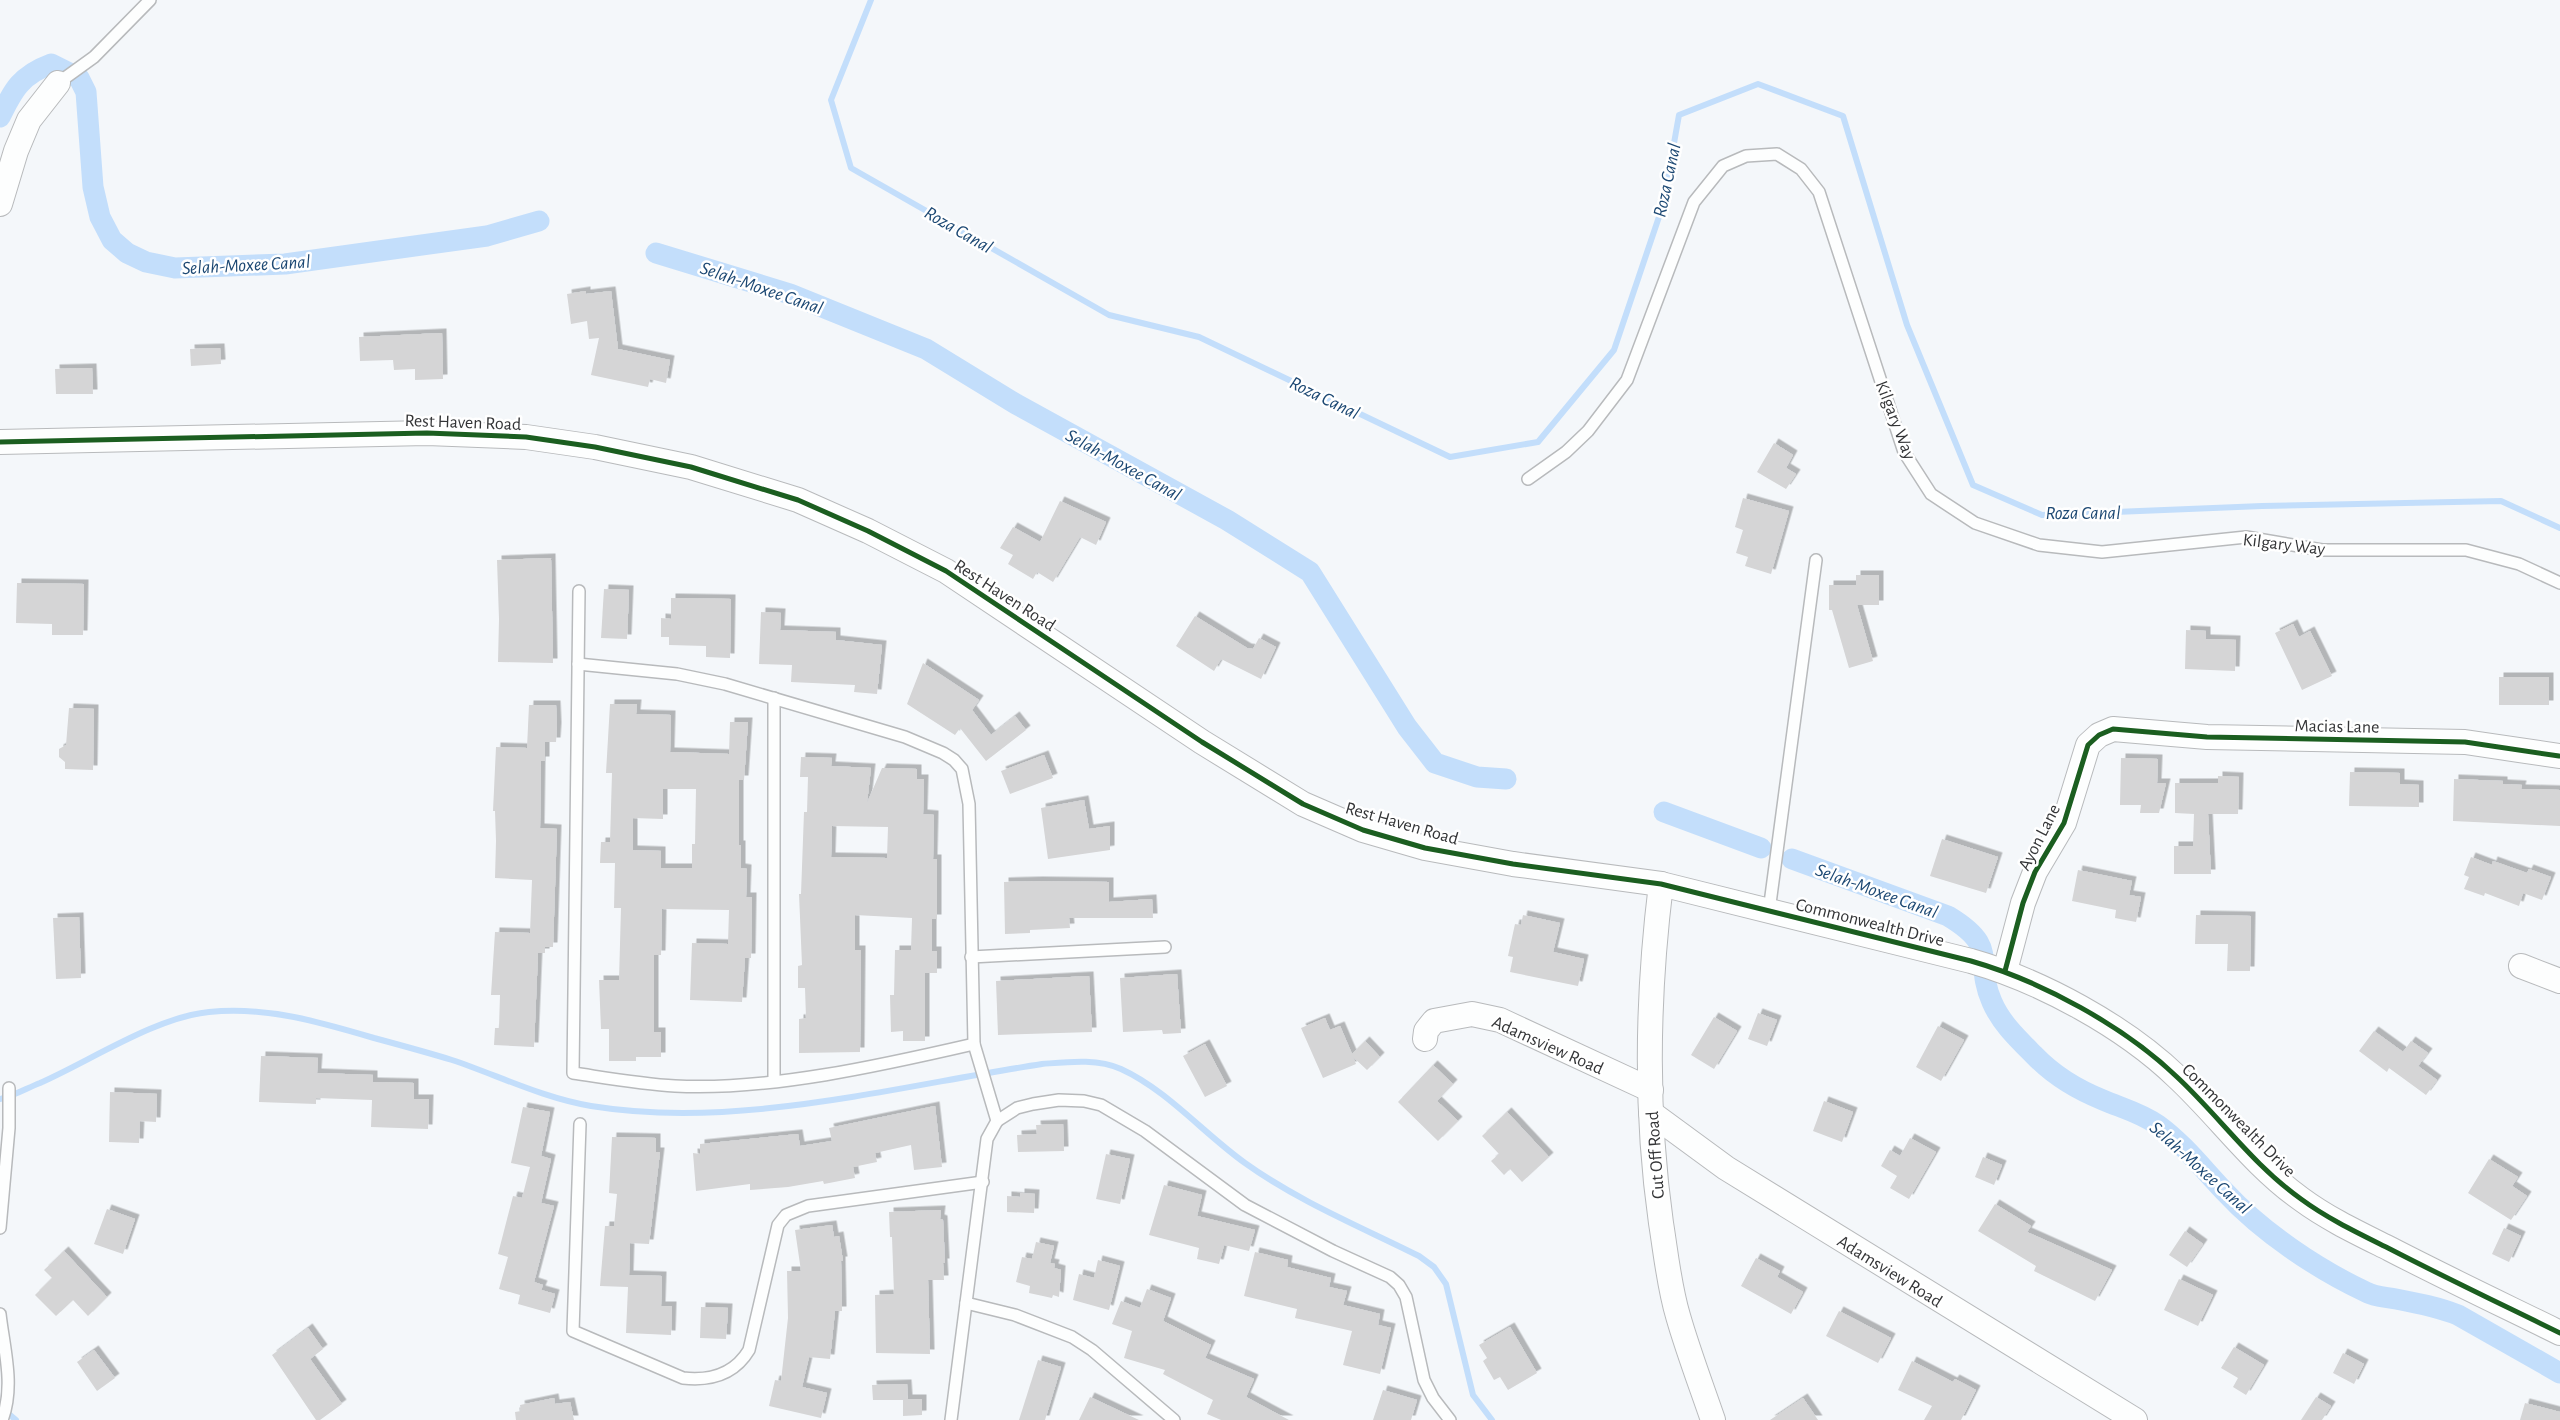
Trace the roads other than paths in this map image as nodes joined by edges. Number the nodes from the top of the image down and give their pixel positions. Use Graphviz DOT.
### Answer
graph roads {
  1 [pos="150,0"];
  2 [pos="58,83"];
  3 [pos="0,204"];
  4 [pos="0,442"];
  5 [pos="1528,479"];
  6 [pos="1816,560"];
  7 [pos="2560,583"];
  8 [pos="579,591"];
  9 [pos="578,664"];
  10 [pos="774,698"];
  11 [pos="2113,729"];
  12 [pos="2559,756"];
  13 [pos="1661,884"];
  14 [pos="1769,911"];
  15 [pos="1165,947"];
  16 [pos="971,957"];
  17 [pos="2521,966"];
  18 [pos="1999,969"];
  19 [pos="2560,981"];
  20 [pos="1425,1039"];
  21 [pos="974,1044"];
  22 [pos="774,1081"];
  23 [pos="9,1088"];
  24 [pos="1651,1102"];
  25 [pos="997,1121"];
  26 [pos="580,1124"];
  27 [pos="983,1182"];
  28 [pos="0,1228"];
  29 [pos="966,1303"];
  30 [pos="0,1314"];
  31 [pos="2560,1332"];
  32 [pos="2,1420"];
  33 [pos="951,1420"];
  34 [pos="1174,1420"];
  35 [pos="1450,1420"];
  36 [pos="1713,1420"];
  37 [pos="2135,1420"];
  1 -- 2 [label="lane"];
  2 -- 3 [label="street"];
  4 -- 13 [label="street, Rest Haven Road"];
  5 -- 7 [label="lane, Kilgary Way"];
  6 -- 14 [label="lane"];
  8 -- 9 [label="lane"];
  9 -- 10 [label="lane"];
  9 -- 22 [label="lane"];
  10 -- 16 [label="lane"];
  10 -- 22 [label="lane"];
  11 -- 12 [label="street, Macias Lane"];
  11 -- 18 [label="street, Ayon Lane"];
  13 -- 14 [label="street, Commonwealth Drive"];
  13 -- 24 [label="street, Cut Off Road"];
  14 -- 18 [label="street, Commonwealth Drive"];
  15 -- 16 [label="lane"];
  16 -- 21 [label="lane"];
  17 -- 19 [label="street"];
  18 -- 31 [label="street, Commonwealth Drive"];
  20 -- 24 [label="street, Adamsview Road"];
  21 -- 22 [label="lane"];
  21 -- 25 [label="lane"];
  23 -- 28 [label="lane"];
  24 -- 36 [label="street, Cut Off Road"];
  24 -- 37 [label="street, Adamsview Road"];
  25 -- 27 [label="lane"];
  25 -- 35 [label="lane"];
  26 -- 27 [label="lane"];
  27 -- 29 [label="lane"];
  29 -- 33 [label="lane"];
  29 -- 34 [label="lane"];
  30 -- 32 [label="lane"];
}
